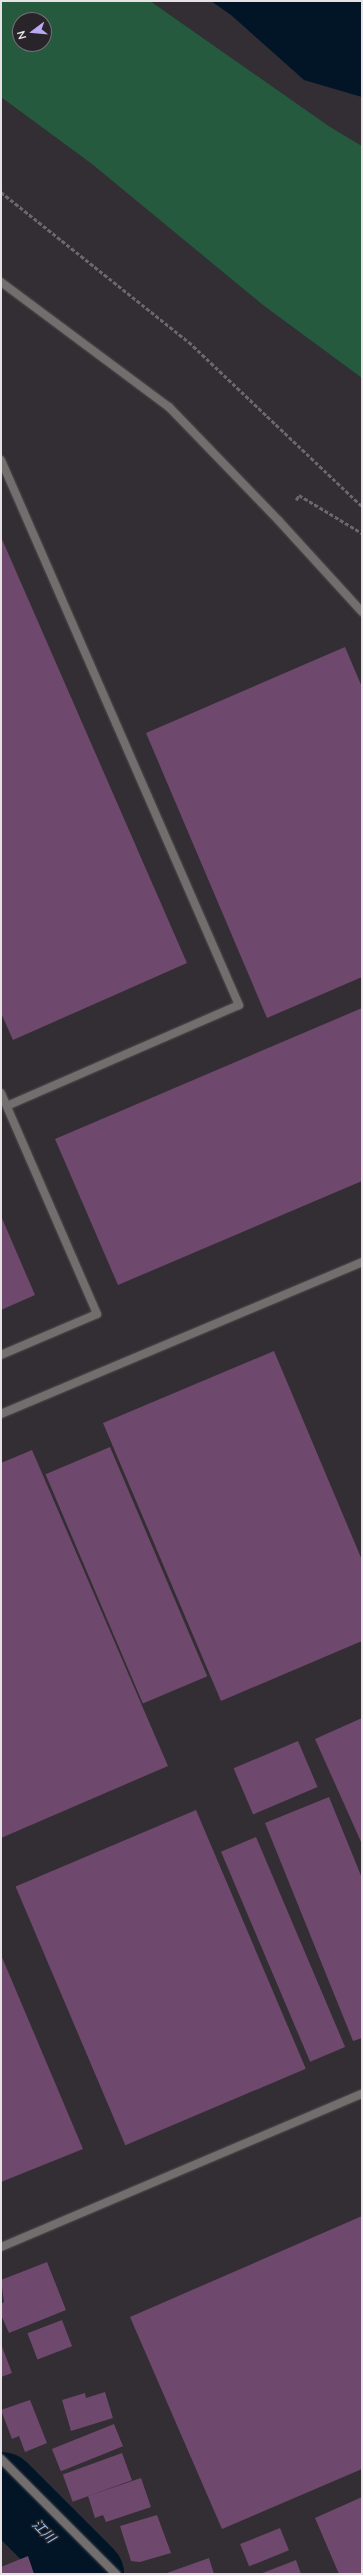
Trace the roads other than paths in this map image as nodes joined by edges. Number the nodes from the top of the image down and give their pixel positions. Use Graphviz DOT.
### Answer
graph roads {
  1 [pos="1,282"];
  2 [pos="1,460"];
  3 [pos="362,612"];
  4 [pos="1,1093"];
  5 [pos="7,1106"];
  6 [pos="362,1262"];
  7 [pos="1,1355"];
  8 [pos="1,1414"];
  9 [pos="362,2094"];
  10 [pos="1,2247"];
  11 [pos="1,2459"];
  12 [pos="116,2574"];
  1 -- 3 [label="street"];
  2 -- 5 [label="street"];
  4 -- 5 [label="street"];
  5 -- 7 [label="street"];
  6 -- 8 [label="street"];
  9 -- 10 [label="street"];
  11 -- 12 [label="street"];
}
